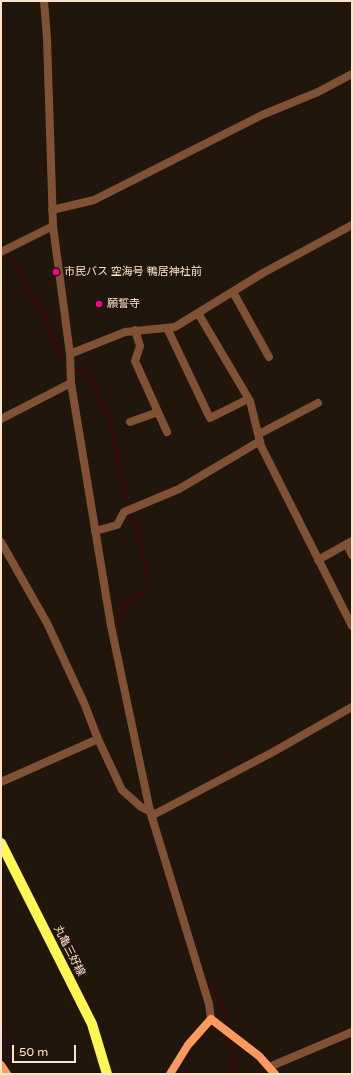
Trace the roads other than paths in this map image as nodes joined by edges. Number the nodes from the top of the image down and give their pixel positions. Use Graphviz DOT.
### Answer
graph roads {
  1 [pos="44,1"];
  2 [pos="352,74"];
  3 [pos="52,210"];
  4 [pos="352,225"];
  5 [pos="53,226"];
  6 [pos="1,252"];
  7 [pos="233,292"];
  8 [pos="198,313"];
  9 [pos="167,328"];
  10 [pos="135,330"];
  11 [pos="70,354"];
  12 [pos="269,357"];
  13 [pos="71,383"];
  14 [pos="248,399"];
  15 [pos="318,403"];
  16 [pos="158,412"];
  17 [pos="1,419"];
  18 [pos="130,422"];
  19 [pos="167,432"];
  20 [pos="260,437"];
  21 [pos="96,531"];
  22 [pos="1,542"];
  23 [pos="349,543"];
  24 [pos="352,555"];
  25 [pos="318,560"];
  26 [pos="352,626"];
  27 [pos="352,707"];
  28 [pos="98,739"];
  29 [pos="1,782"];
  30 [pos="153,812"];
  31 [pos="1,843"];
  32 [pos="210,1019"];
  33 [pos="352,1032"];
  34 [pos="1,1065"];
  35 [pos="269,1067"];
  36 [pos="7,1074"];
  37 [pos="107,1074"];
  38 [pos="170,1074"];
  39 [pos="275,1074"];
  1 -- 3 [label="street"];
  2 -- 3 [label="street"];
  3 -- 5 [label="street"];
  4 -- 7 [label="street"];
  5 -- 6 [label="street"];
  5 -- 11 [label="street"];
  7 -- 8 [label="street"];
  7 -- 12 [label="street"];
  8 -- 9 [label="street"];
  8 -- 14 [label="street"];
  9 -- 10 [label="street"];
  9 -- 14 [label="street"];
  10 -- 11 [label="street"];
  10 -- 16 [label="street"];
  11 -- 13 [label="street"];
  13 -- 17 [label="street"];
  13 -- 21 [label="street"];
  14 -- 20 [label="street"];
  15 -- 20 [label="street"];
  16 -- 18 [label="street"];
  16 -- 19 [label="street"];
  20 -- 21 [label="street"];
  20 -- 25 [label="street"];
  21 -- 30 [label="street"];
  22 -- 28 [label="street"];
  23 -- 24 [label="street"];
  23 -- 25 [label="street"];
  25 -- 26 [label="street"];
  27 -- 30 [label="street"];
  28 -- 29 [label="street"];
  28 -- 30 [label="street"];
  30 -- 32 [label="street"];
  31 -- 37 [label="main road, 丸亀三好線"];
  32 -- 35 [label="main road"];
  32 -- 38 [label="main road"];
  33 -- 35 [label="street"];
  34 -- 36 [label="main road"];
  35 -- 39 [label="main road"];
}
